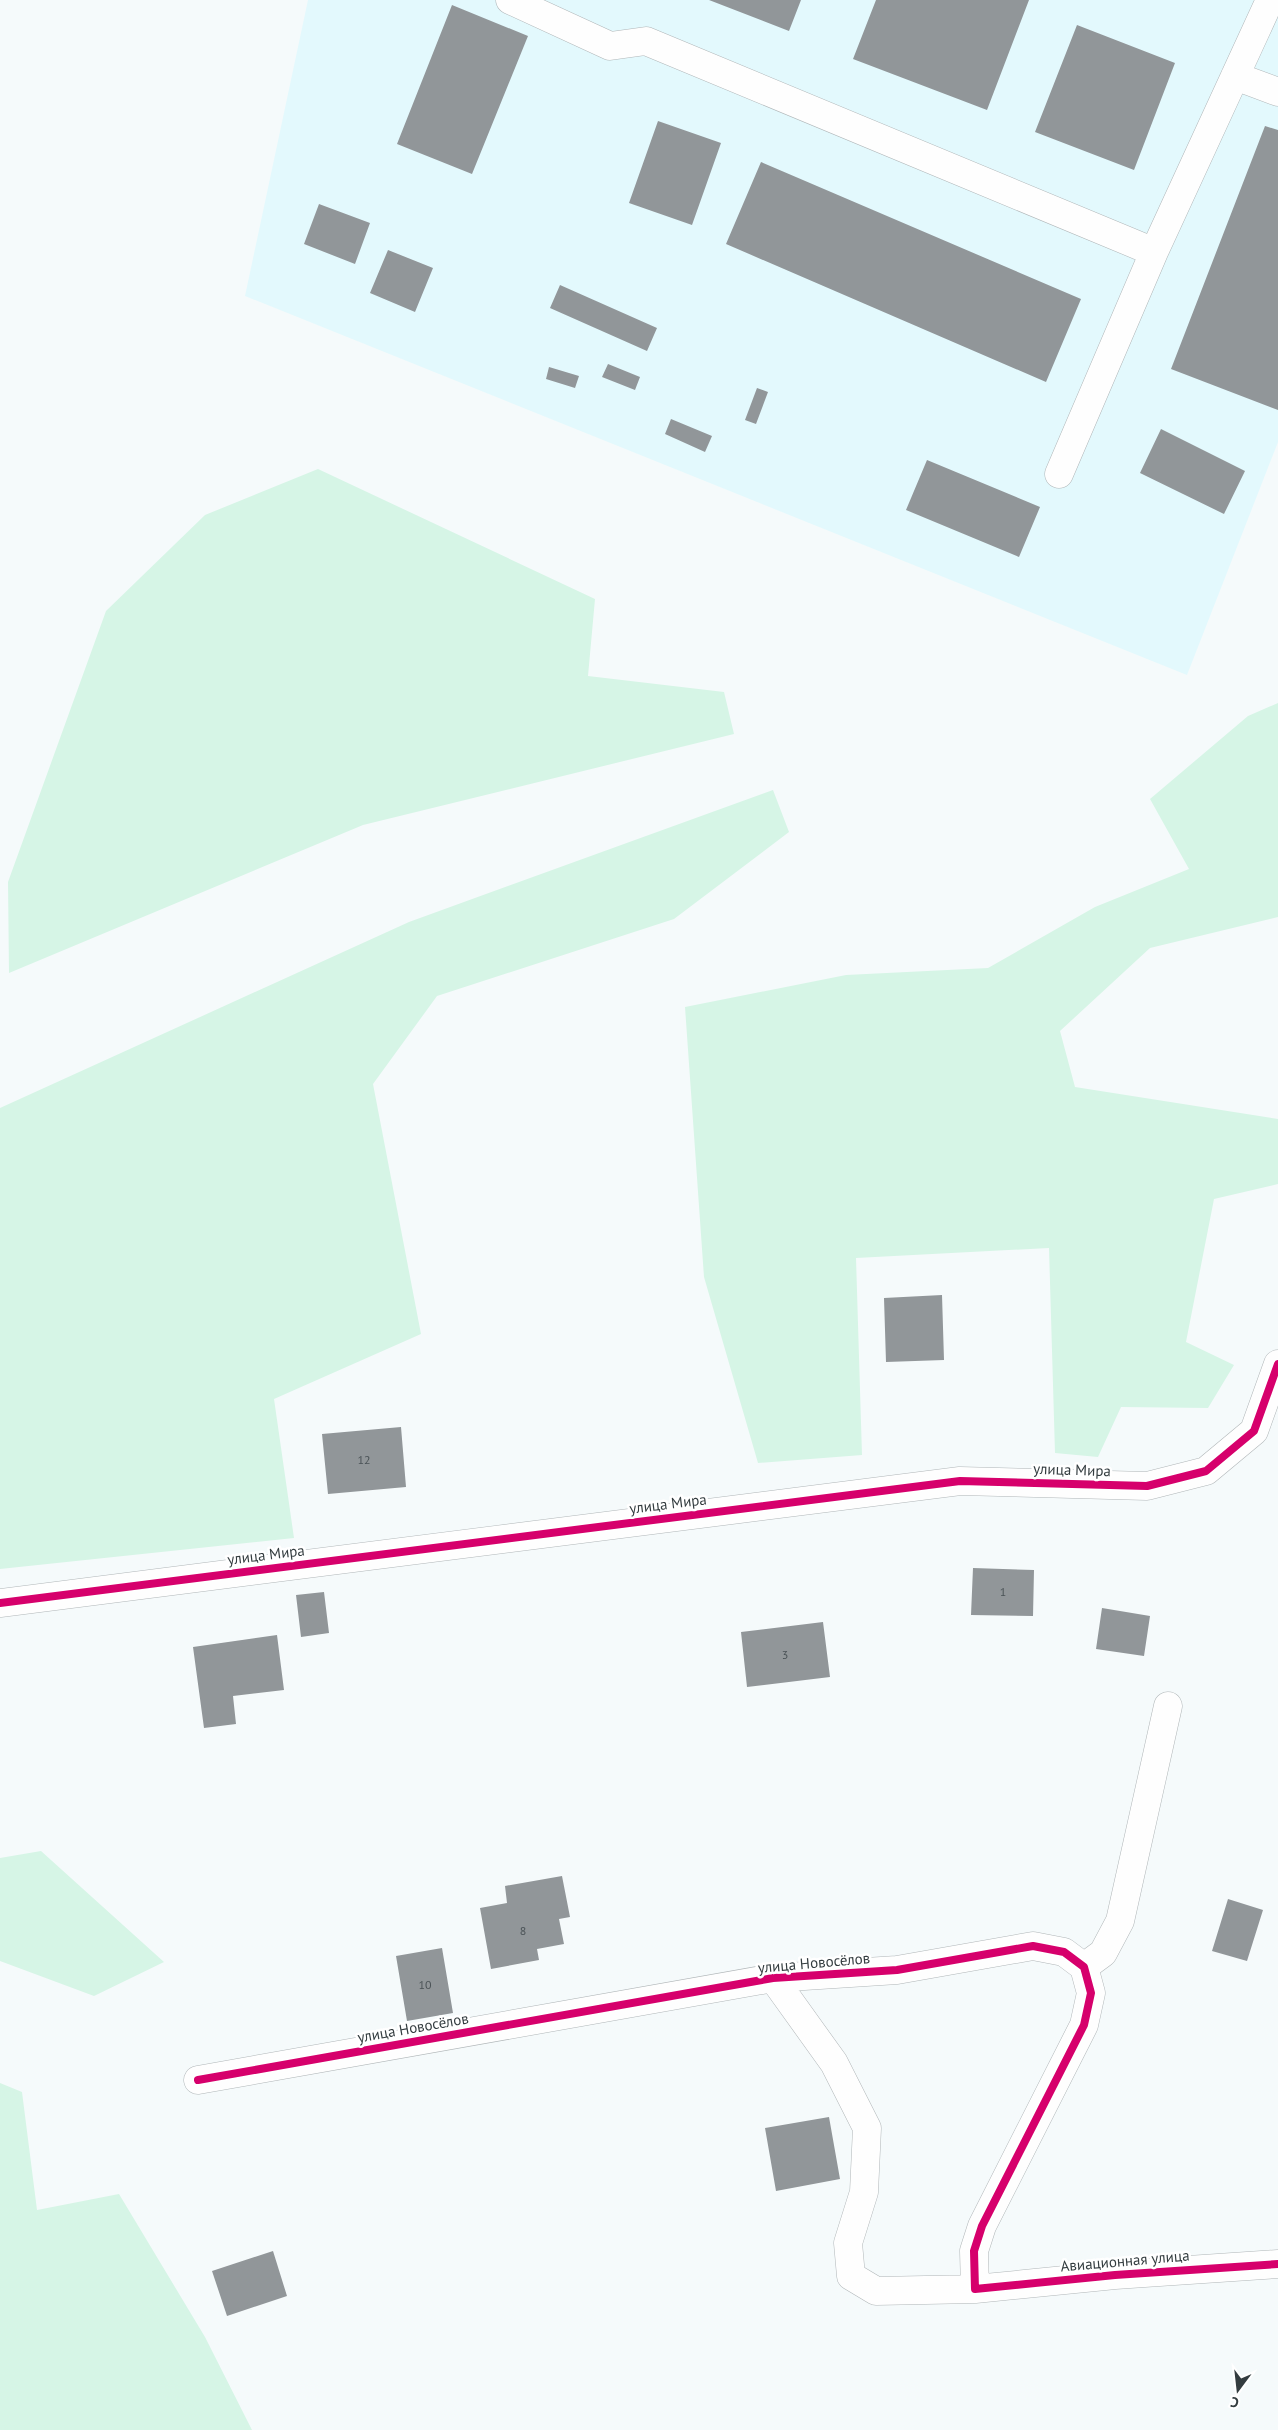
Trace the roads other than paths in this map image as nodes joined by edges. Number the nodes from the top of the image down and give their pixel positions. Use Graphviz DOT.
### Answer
graph roads {
  1 [pos="510,0"];
  2 [pos="1270,0"];
  3 [pos="1235,76"];
  4 [pos="1278,92"];
  5 [pos="1154,252"];
  6 [pos="1059,474"];
  7 [pos="1278,1364"];
  8 [pos="0,1603"];
  9 [pos="1168,1706"];
  10 [pos="1084,1967"];
  11 [pos="773,1978"];
  12 [pos="198,2080"];
  13 [pos="1278,2264"];
  14 [pos="975,2289"];
  1 -- 5 [label="street"];
  2 -- 3 [label="street"];
  3 -- 4 [label="street"];
  3 -- 5 [label="street"];
  5 -- 6 [label="street"];
  7 -- 8 [label="street, улица Мира"];
  9 -- 10 [label="street"];
  10 -- 11 [label="street, улица Новосёлов"];
  10 -- 14 [label="street"];
  11 -- 12 [label="street, улица Новосёлов"];
  11 -- 14 [label="street, Авиационная улица"];
  13 -- 14 [label="street, Авиационная улица"];
}
